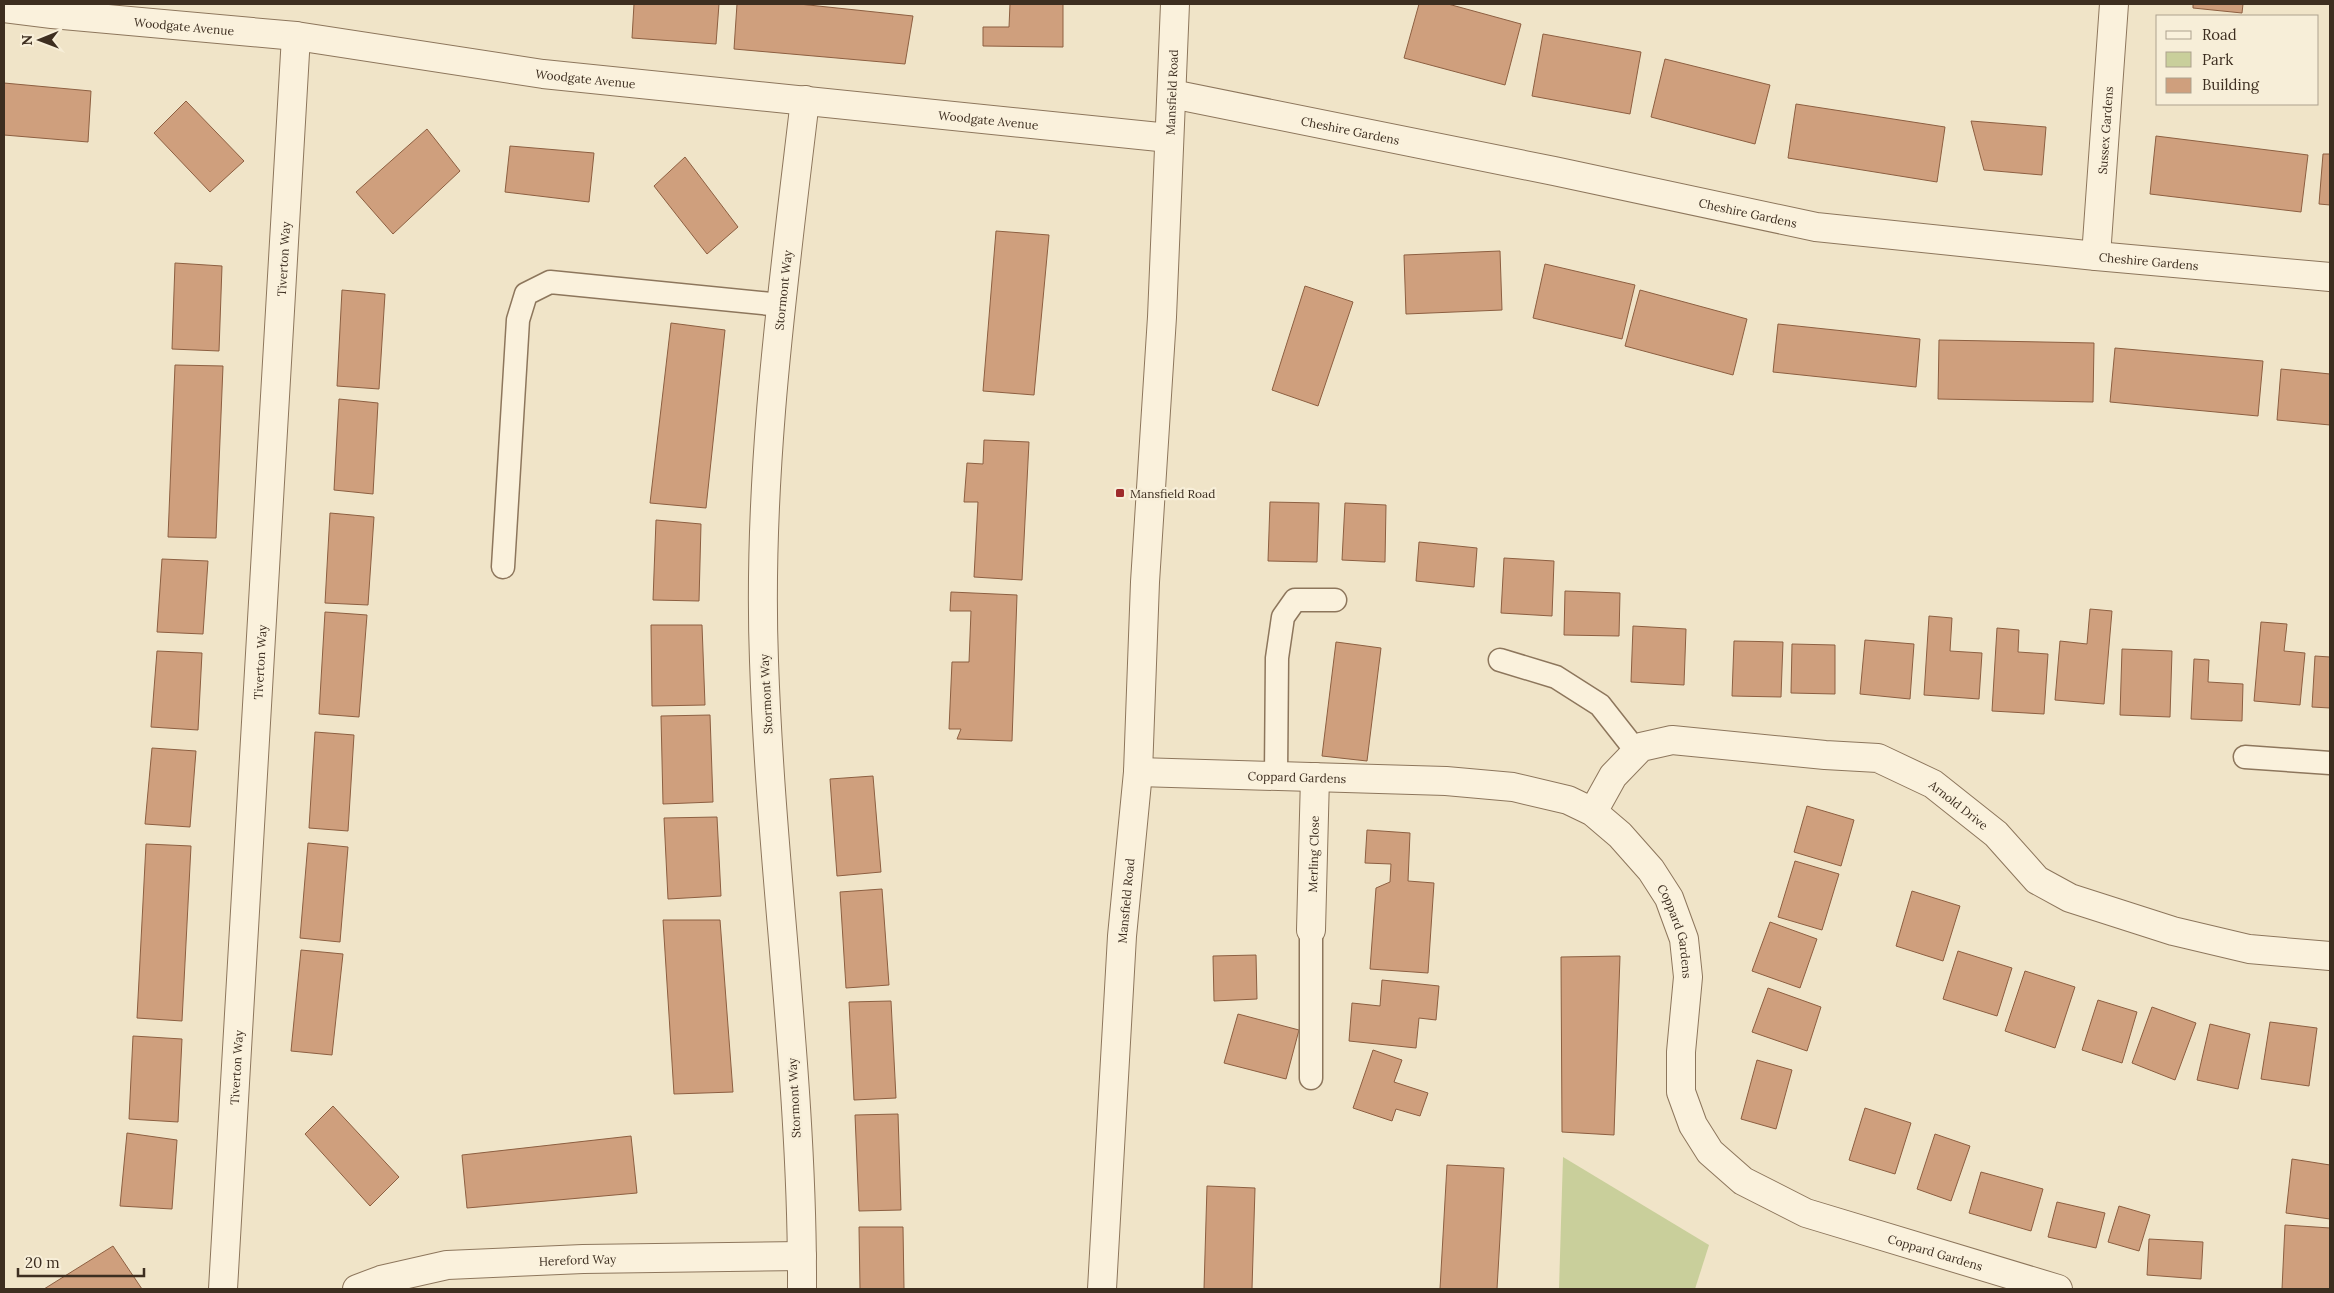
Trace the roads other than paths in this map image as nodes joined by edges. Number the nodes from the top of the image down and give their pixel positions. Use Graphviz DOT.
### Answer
graph roads {
  1 [pos="1175,4"];
  2 [pos="2114,4"];
  3 [pos="4,8"];
  4 [pos="296,36"];
  5 [pos="1172,94"];
  6 [pos="805,100"];
  7 [pos="1169,138"];
  8 [pos="2096,256"];
  9 [pos="2330,277"];
  10 [pos="781,305"];
  11 [pos="503,567"];
  12 [pos="1335,600"];
  13 [pos="1500,660"];
  14 [pos="1637,752"];
  15 [pos="2245,757"];
  16 [pos="2330,764"];
  17 [pos="1138,772"];
  18 [pos="1276,776"];
  19 [pos="1315,777"];
  20 [pos="1592,812"];
  21 [pos="1312,930"];
  22 [pos="2330,956"];
  23 [pos="1310,1078"];
  24 [pos="802,1256"];
  25 [pos="223,1289"];
  26 [pos="357,1289"];
  27 [pos="802,1289"];
  28 [pos="1102,1289"];
  29 [pos="2058,1289"];
  1 -- 5 [label="street, Mansfield Road"];
  2 -- 8 [label="street, Sussex Gardens"];
  3 -- 4 [label="street, Woodgate Avenue"];
  4 -- 6 [label="street, Woodgate Avenue"];
  4 -- 25 [label="street, Tiverton Way"];
  5 -- 7 [label="street, Mansfield Road"];
  5 -- 8 [label="street, Cheshire Gardens"];
  6 -- 7 [label="street, Woodgate Avenue"];
  6 -- 10 [label="street, Stormont Way"];
  7 -- 17 [label="street, Mansfield Road"];
  8 -- 9 [label="street, Cheshire Gardens"];
  10 -- 11 [label="lane"];
  10 -- 24 [label="street, Stormont Way"];
  12 -- 18 [label="lane"];
  13 -- 14 [label="lane"];
  14 -- 20 [label="street, Arnold Drive"];
  14 -- 22 [label="street, Arnold Drive"];
  15 -- 16 [label="lane"];
  17 -- 18 [label="street, Coppard Gardens"];
  17 -- 28 [label="street, Mansfield Road"];
  18 -- 19 [label="street, Coppard Gardens"];
  19 -- 20 [label="street, Coppard Gardens"];
  19 -- 21 [label="street, Merling Close"];
  20 -- 29 [label="street, Coppard Gardens"];
  21 -- 23 [label="lane"];
  24 -- 26 [label="street, Hereford Way"];
  24 -- 27 [label="street, Stormont Way"];
}
